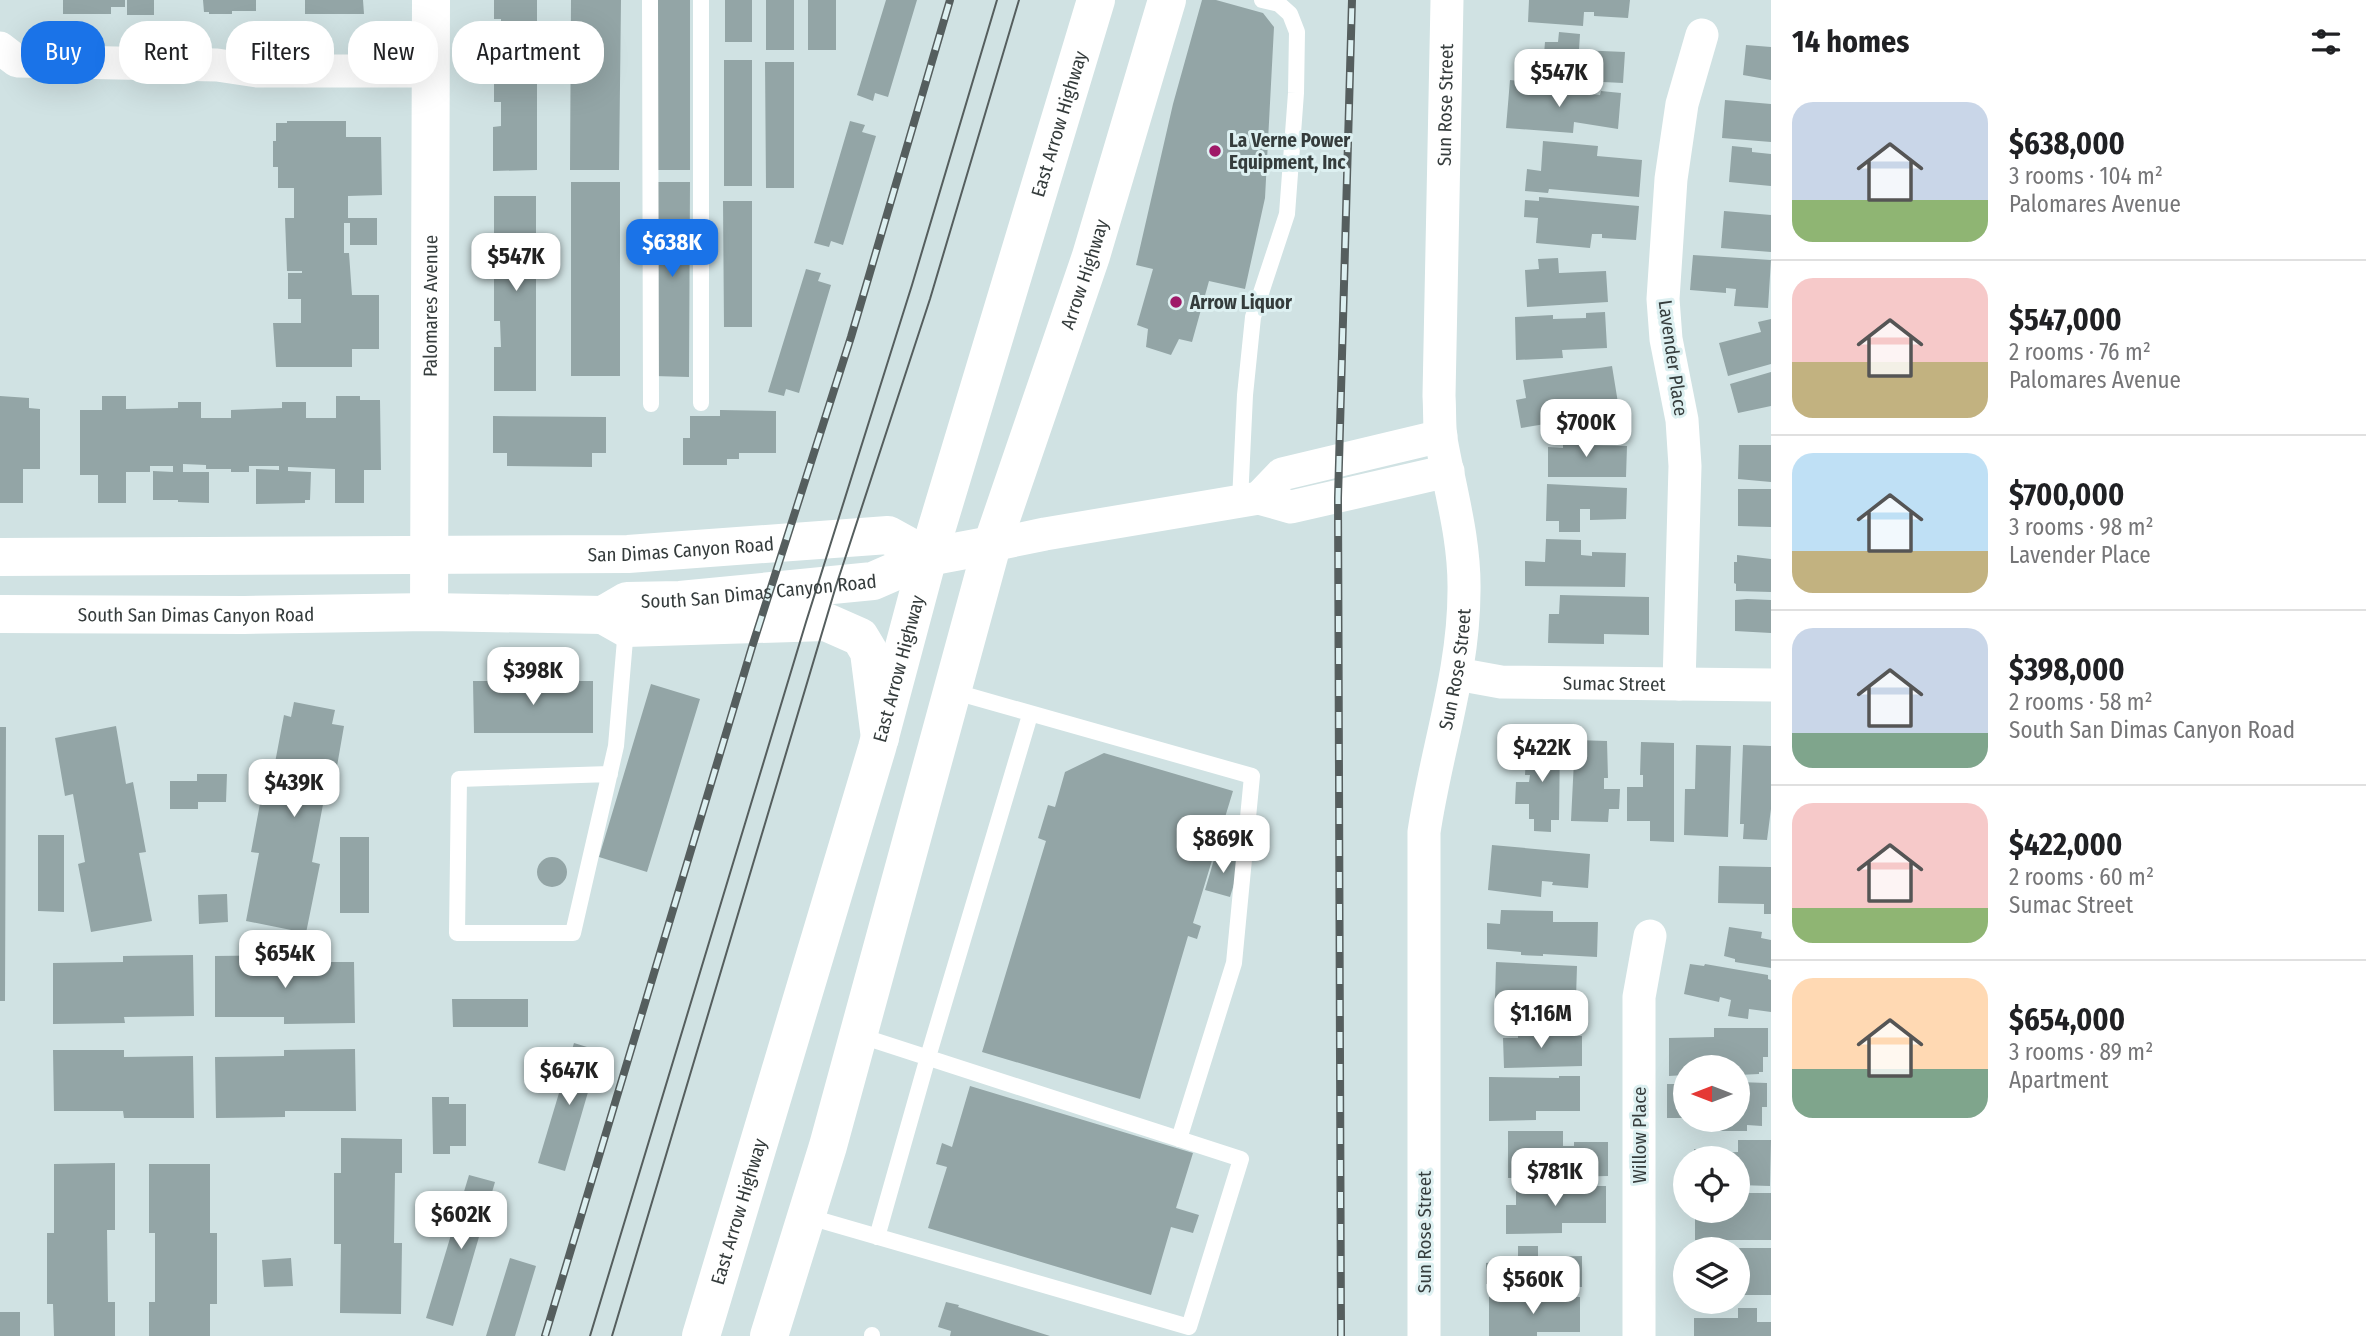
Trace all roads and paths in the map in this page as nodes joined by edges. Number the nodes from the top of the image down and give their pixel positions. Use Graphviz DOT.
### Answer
graph roads {
  1 [pos="431,0"];
  2 [pos="650,0"];
  3 [pos="701,0"];
  4 [pos="1096,0"];
  5 [pos="1167,0"];
  6 [pos="1262,0"];
  7 [pos="1447,0"];
  8 [pos="431,21"];
  9 [pos="1702,35"];
  10 [pos="0,48"];
  11 [pos="348,71"];
  12 [pos="432,84"];
  13 [pos="701,402"];
  14 [pos="651,404"];
  15 [pos="1441,436"];
  16 [pos="1448,471"];
  17 [pos="1249,500"];
  18 [pos="992,545"];
  19 [pos="429,555"];
  20 [pos="0,556"];
  21 [pos="928,557"];
  22 [pos="429,612"];
  23 [pos="0,614"];
  24 [pos="615,621"];
  25 [pos="1458,674"];
  26 [pos="1679,684"];
  27 [pos="1771,685"];
  28 [pos="952,691"];
  29 [pos="1030,715"];
  30 [pos="880,738"];
  31 [pos="610,774"];
  32 [pos="1650,936"];
  33 [pos="858,1035"];
  34 [pos="928,1057"];
  35 [pos="1179,1139"];
  36 [pos="806,1216"];
  37 [pos="877,1237"];
  38 [pos="701,1336"];
  39 [pos="769,1336"];
  40 [pos="1424,1336"];
  41 [pos="1639,1336"];
  1 -- 8 [label="main road, Palomares Avenue"];
  2 -- 14 [label="lane"];
  3 -- 13 [label="lane"];
  4 -- 21 [label="main road, East Arrow Highway"];
  5 -- 18 [label="main road, Arrow Highway"];
  6 -- 17 [label="lane"];
  7 -- 15 [label="street, Sun Rose Street"];
  9 -- 26 [label="street, Lavender Place"];
  10 -- 11 [label="street"];
  12 -- 19 [label="main road, Palomares Avenue"];
  15 -- 16 [label="street, Sun Rose Street"];
  15 -- 17 [label="street"];
  16 -- 17 [label="street, South San Dimas Canyon Road"];
  16 -- 25 [label="street, Sun Rose Street"];
  17 -- 18 [label="street, South San Dimas Canyon Road"];
  18 -- 21 [label="main road, South San Dimas Canyon Road"];
  18 -- 28 [label="main road"];
  19 -- 20 [label="main road"];
  19 -- 21 [label="main road, San Dimas Canyon Road"];
  19 -- 22 [label="main road, Palomares Avenue"];
  21 -- 24 [label="main road, South San Dimas Canyon Road"];
  21 -- 30 [label="main road, East Arrow Highway"];
  22 -- 23 [label="main road, South San Dimas Canyon Road"];
  22 -- 24 [label="main road, South San Dimas Canyon Road"];
  24 -- 30 [label="main road"];
  24 -- 31 [label="lane"];
  25 -- 26 [label="street, Sumac Street"];
  25 -- 40 [label="street, Sun Rose Street"];
  26 -- 27 [label="street, Sumac Street"];
  28 -- 29 [label="lane"];
  28 -- 33 [label="main road"];
  29 -- 34 [label="lane"];
  29 -- 35 [label="lane"];
  30 -- 38 [label="main road, East Arrow Highway"];
  31 -- 31 [label="lane"];
  32 -- 41 [label="street, Willow Place"];
  33 -- 34 [label="lane"];
  33 -- 36 [label="main road"];
  34 -- 35 [label="lane"];
  34 -- 37 [label="lane"];
  35 -- 37 [label="lane"];
  36 -- 37 [label="lane"];
  36 -- 39 [label="main road"];
}
